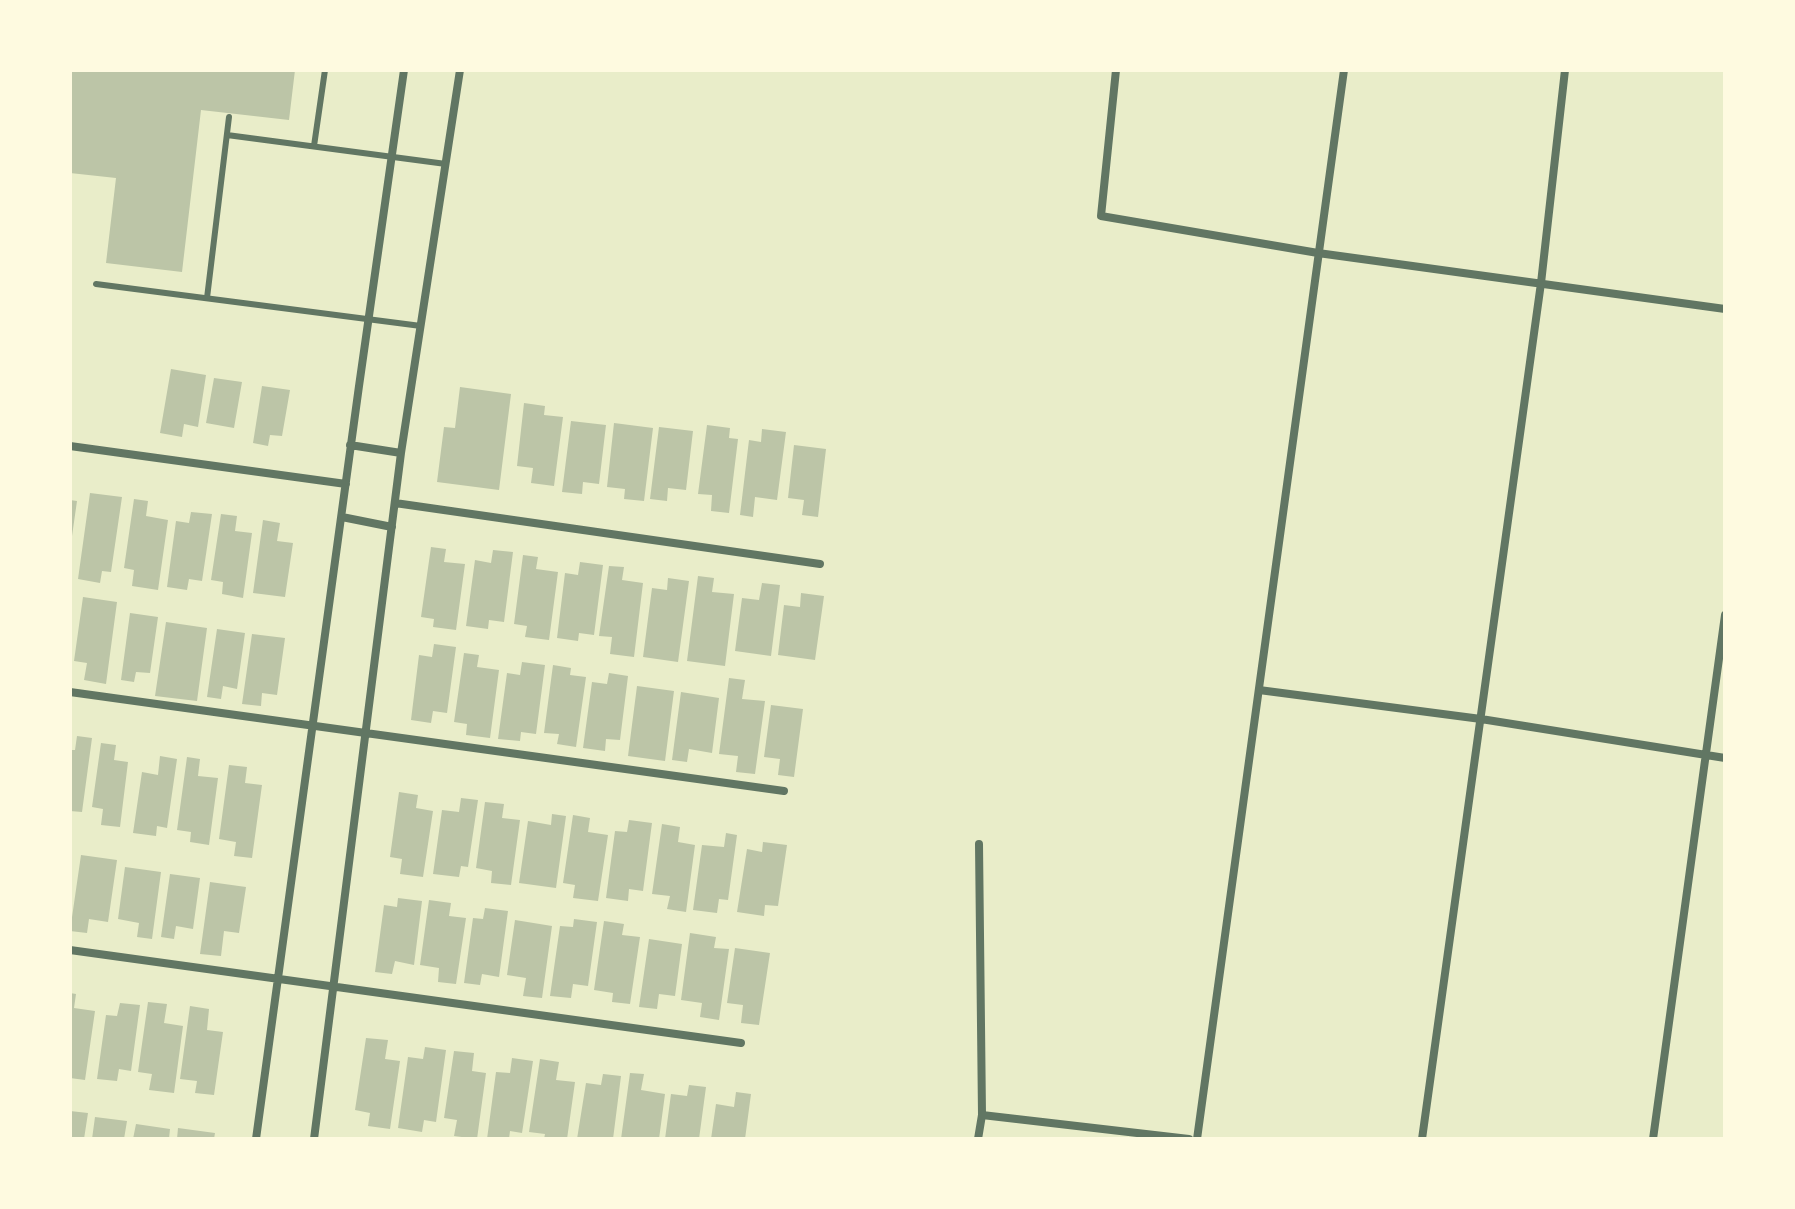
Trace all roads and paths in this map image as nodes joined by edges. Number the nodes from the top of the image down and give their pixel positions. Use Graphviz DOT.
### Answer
graph roads {
  1 [pos="325,70"];
  2 [pos="404,70"];
  3 [pos="460,70"];
  4 [pos="1116,70"];
  5 [pos="1344,70"];
  6 [pos="1565,70"];
  7 [pos="229,117"];
  8 [pos="227,135"];
  9 [pos="314,146"];
  10 [pos="392,156"];
  11 [pos="446,164"];
  12 [pos="1318,253"];
  13 [pos="1541,283"];
  14 [pos="96,284"];
  15 [pos="207,298"];
  16 [pos="1725,309"];
  17 [pos="368,320"];
  18 [pos="421,326"];
  19 [pos="350,445"];
  20 [pos="70,446"];
  21 [pos="401,453"];
  22 [pos="346,484"];
  23 [pos="395,503"];
  24 [pos="342,517"];
  25 [pos="392,527"];
  26 [pos="820,564"];
  27 [pos="1725,615"];
  28 [pos="1259,690"];
  29 [pos="70,692"];
  30 [pos="1481,719"];
  31 [pos="314,726"];
  32 [pos="367,732"];
  33 [pos="1706,755"];
  34 [pos="1725,758"];
  35 [pos="784,791"];
  36 [pos="979,844"];
  37 [pos="70,950"];
  38 [pos="278,979"];
  39 [pos="335,987"];
  40 [pos="741,1043"];
  41 [pos="982,1115"];
  42 [pos="256,1139"];
  43 [pos="314,1139"];
  44 [pos="978,1139"];
  45 [pos="1189,1139"];
  46 [pos="1197,1139"];
  47 [pos="1422,1139"];
  48 [pos="1653,1139"];
  1 -- 9 [label="lane"];
  2 -- 10 [label="street"];
  3 -- 11 [label="street"];
  4 -- 12 [label="street"];
  5 -- 12 [label="street"];
  6 -- 13 [label="street"];
  7 -- 8 [label="lane"];
  8 -- 9 [label="lane"];
  8 -- 15 [label="lane"];
  9 -- 10 [label="lane"];
  10 -- 11 [label="lane"];
  10 -- 17 [label="street"];
  11 -- 18 [label="street"];
  12 -- 13 [label="street"];
  12 -- 28 [label="street"];
  13 -- 16 [label="street"];
  13 -- 30 [label="street"];
  14 -- 15 [label="lane"];
  15 -- 17 [label="lane"];
  17 -- 18 [label="lane"];
  17 -- 19 [label="street"];
  18 -- 21 [label="street"];
  19 -- 21 [label="street"];
  19 -- 22 [label="street"];
  20 -- 22 [label="street"];
  21 -- 23 [label="street"];
  22 -- 24 [label="street"];
  23 -- 25 [label="street"];
  23 -- 26 [label="street"];
  24 -- 25 [label="street"];
  24 -- 31 [label="street"];
  25 -- 32 [label="street"];
  27 -- 33 [label="street"];
  28 -- 30 [label="street"];
  28 -- 46 [label="street"];
  29 -- 31 [label="street"];
  30 -- 33 [label="street"];
  30 -- 47 [label="street"];
  31 -- 32 [label="street"];
  31 -- 38 [label="street"];
  32 -- 35 [label="street"];
  32 -- 39 [label="street"];
  33 -- 34 [label="street"];
  33 -- 48 [label="street"];
  36 -- 41 [label="street"];
  37 -- 38 [label="street"];
  38 -- 39 [label="street"];
  38 -- 42 [label="street"];
  39 -- 40 [label="street"];
  39 -- 43 [label="street"];
  41 -- 44 [label="street"];
  41 -- 45 [label="street"];
}
